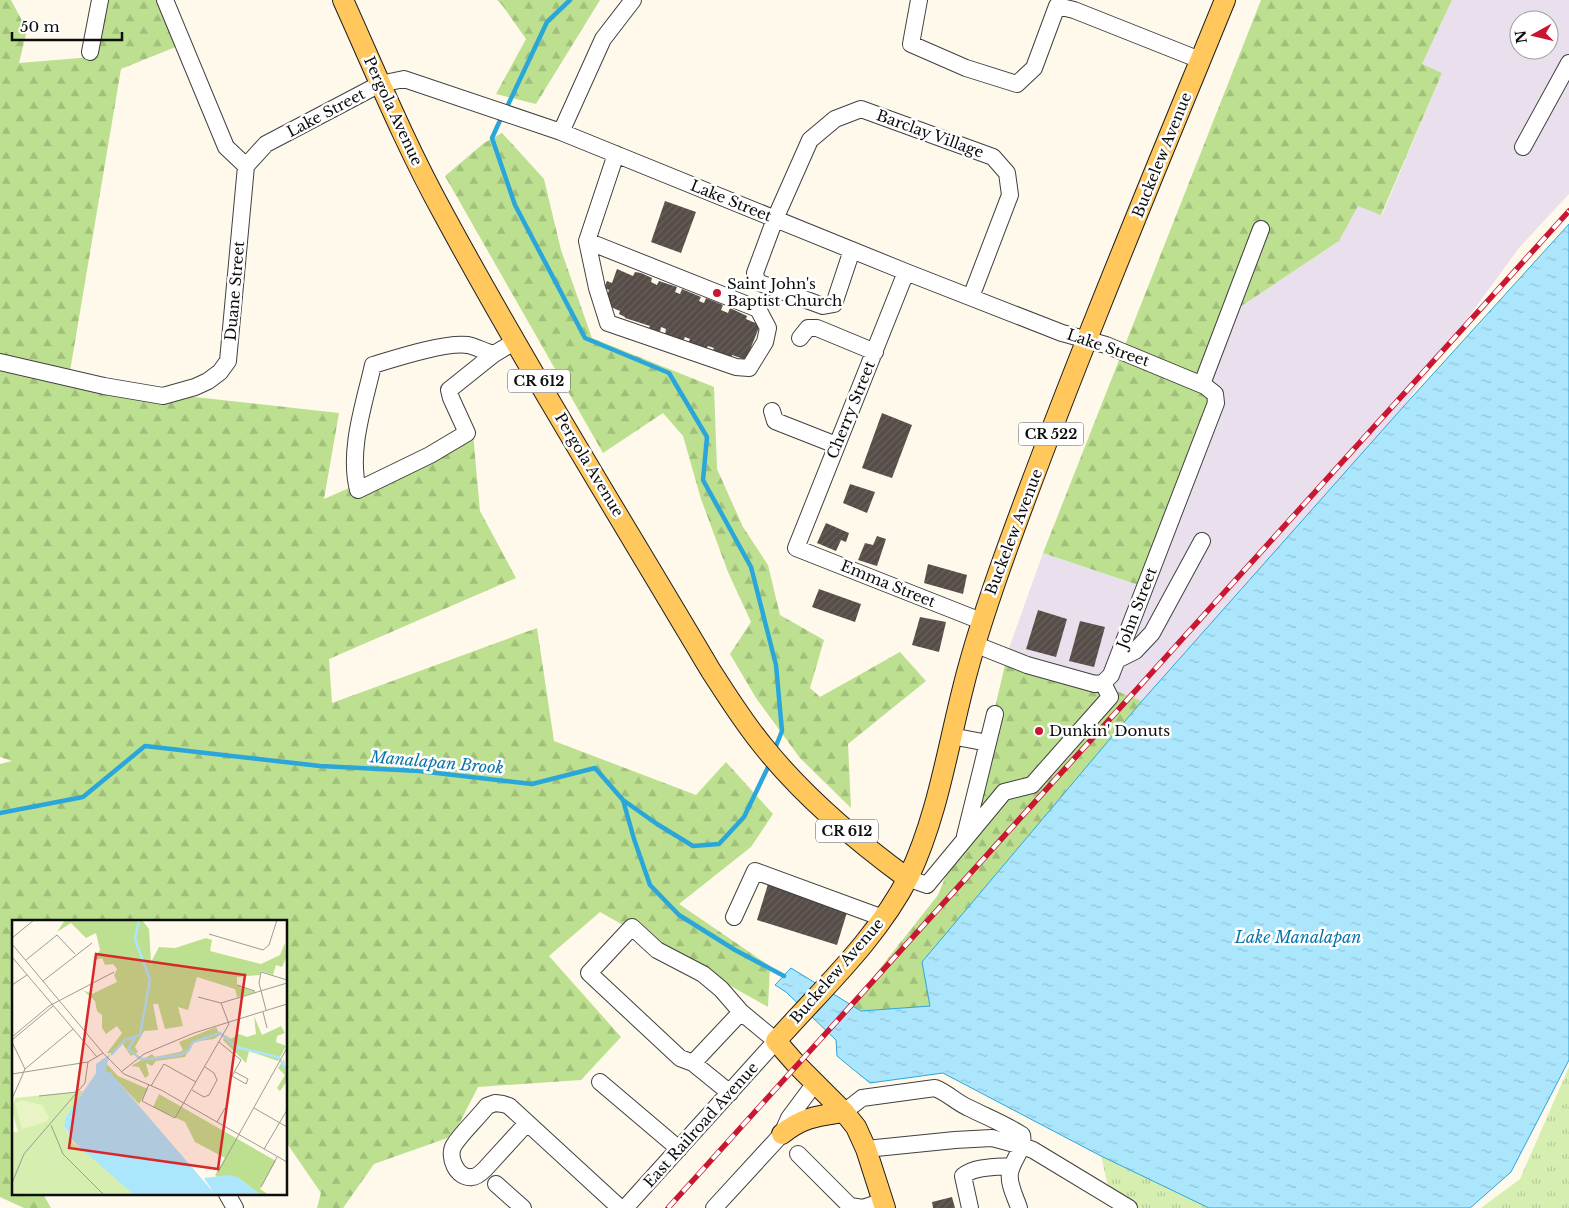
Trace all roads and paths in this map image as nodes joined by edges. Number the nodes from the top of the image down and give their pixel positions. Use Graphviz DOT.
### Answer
graph roads {
  1 [pos="100,0"];
  2 [pos="165,0"];
  3 [pos="343,0"];
  4 [pos="633,0"];
  5 [pos="919,0"];
  6 [pos="1225,0"];
  7 [pos="1058,3"];
  8 [pos="90,52"];
  9 [pos="1200,60"];
  10 [pos="1569,63"];
  11 [pos="380,84"];
  12 [pos="561,132"];
  13 [pos="1523,147"];
  14 [pos="616,154"];
  15 [pos="246,166"];
  16 [pos="775,219"];
  17 [pos="1261,229"];
  18 [pos="587,241"];
  19 [pos="852,250"];
  20 [pos="906,272"];
  21 [pos="971,297"];
  22 [pos="800,338"];
  23 [pos="1088,338"];
  24 [pos="516,341"];
  25 [pos="875,352"];
  26 [pos="494,354"];
  27 [pos="0,362"];
  28 [pos="1202,384"];
  29 [pos="772,411"];
  30 [pos="836,445"];
  31 [pos="1202,541"];
  32 [pos="796,548"];
  33 [pos="981,621"];
  34 [pos="974,644"];
  35 [pos="1117,660"];
  36 [pos="1103,683"];
  37 [pos="995,714"];
  38 [pos="951,736"];
  39 [pos="988,743"];
  40 [pos="964,840"];
  41 [pos="907,878"];
  42 [pos="734,917"];
  43 [pos="883,918"];
  44 [pos="741,1012"];
  45 [pos="776,1042"];
  46 [pos="693,1063"];
  47 [pos="600,1082"];
  48 [pos="814,1083"];
  49 [pos="730,1093"];
  50 [pos="844,1112"];
  51 [pos="527,1123"];
  52 [pos="782,1134"];
  53 [pos="1022,1146"];
  54 [pos="679,1149"];
  55 [pos="866,1149"];
  56 [pos="798,1154"];
  57 [pos="1012,1166"];
  58 [pos="496,1184"];
  59 [pos="228,1196"];
  60 [pos="1110,1202"];
  61 [pos="884,1204"];
  62 [pos="235,1208"];
  63 [pos="523,1208"];
  64 [pos="620,1208"];
  65 [pos="625,1208"];
  66 [pos="714,1208"];
  67 [pos="970,1208"];
  68 [pos="1019,1208"];
  69 [pos="1129,1208"];
  1 -- 8 [label="street"];
  2 -- 15 [label="street"];
  3 -- 11 [label="main road, Pergola Avenue / CR 612"];
  4 -- 12 [label="street"];
  5 -- 7 [label="street"];
  6 -- 9 [label="main road, Buckelew Avenue / CR 522"];
  7 -- 9 [label="street"];
  9 -- 23 [label="main road, Buckelew Avenue / CR 522"];
  10 -- 13 [label="street"];
  11 -- 12 [label="street, Lake Street"];
  11 -- 15 [label="street, Lake Street"];
  11 -- 24 [label="main road, Pergola Avenue / CR 612"];
  12 -- 14 [label="street, Lake Street"];
  14 -- 16 [label="street, Lake Street"];
  14 -- 18 [label="street"];
  15 -- 27 [label="street, Duane Street"];
  16 -- 19 [label="street, Lake Street"];
  16 -- 19 [label="street, Barclay Village"];
  16 -- 21 [label="street, Barclay Village"];
  17 -- 28 [label="street"];
  18 -- 18 [label="street"];
  19 -- 20 [label="street, Lake Street"];
  20 -- 21 [label="street, Lake Street"];
  20 -- 25 [label="street, Cherry Street"];
  21 -- 23 [label="street, Lake Street"];
  22 -- 25 [label="street"];
  23 -- 28 [label="street, Lake Street"];
  23 -- 33 [label="main road, Buckelew Avenue / CR 522"];
  24 -- 26 [label="street"];
  24 -- 41 [label="main road, Pergola Avenue / CR 612"];
  25 -- 30 [label="street, Cherry Street"];
  26 -- 26 [label="street"];
  28 -- 35 [label="street, John Street"];
  29 -- 30 [label="street"];
  30 -- 32 [label="street, Cherry Street"];
  31 -- 35 [label="street"];
  32 -- 33 [label="street, Emma Street"];
  33 -- 34 [label="main road, Buckelew Avenue / CR 522"];
  34 -- 36 [label="street"];
  34 -- 38 [label="main road, Buckelew Avenue / CR 522"];
  35 -- 36 [label="street, John Street"];
  36 -- 40 [label="street"];
  37 -- 39 [label="street"];
  38 -- 39 [label="street"];
  38 -- 41 [label="main road, Buckelew Avenue / CR 522"];
  39 -- 40 [label="street"];
  40 -- 41 [label="street"];
  41 -- 43 [label="main road, Buckelew Avenue / CR 522"];
  42 -- 43 [label="street"];
  43 -- 45 [label="main road, Buckelew Avenue / CR 522"];
  44 -- 45 [label="street"];
  44 -- 46 [label="street"];
  44 -- 46 [label="street"];
  45 -- 48 [label="main road"];
  45 -- 49 [label="street, East Railroad Avenue / CR 522"];
  46 -- 49 [label="street"];
  47 -- 54 [label="street"];
  48 -- 50 [label="main road"];
  48 -- 52 [label="street"];
  49 -- 54 [label="street, East Railroad Avenue / CR 522"];
  50 -- 52 [label="main road"];
  50 -- 53 [label="street"];
  50 -- 55 [label="main road"];
  51 -- 51 [label="street"];
  51 -- 64 [label="street"];
  52 -- 66 [label="street"];
  53 -- 55 [label="street"];
  53 -- 57 [label="street"];
  53 -- 60 [label="street"];
  54 -- 65 [label="street, East Railroad Avenue / CR 522"];
  55 -- 61 [label="main road"];
  56 -- 61 [label="street"];
  57 -- 67 [label="street"];
  57 -- 68 [label="street"];
  58 -- 63 [label="street"];
  59 -- 62 [label="street"];
  60 -- 69 [label="street"];
}
